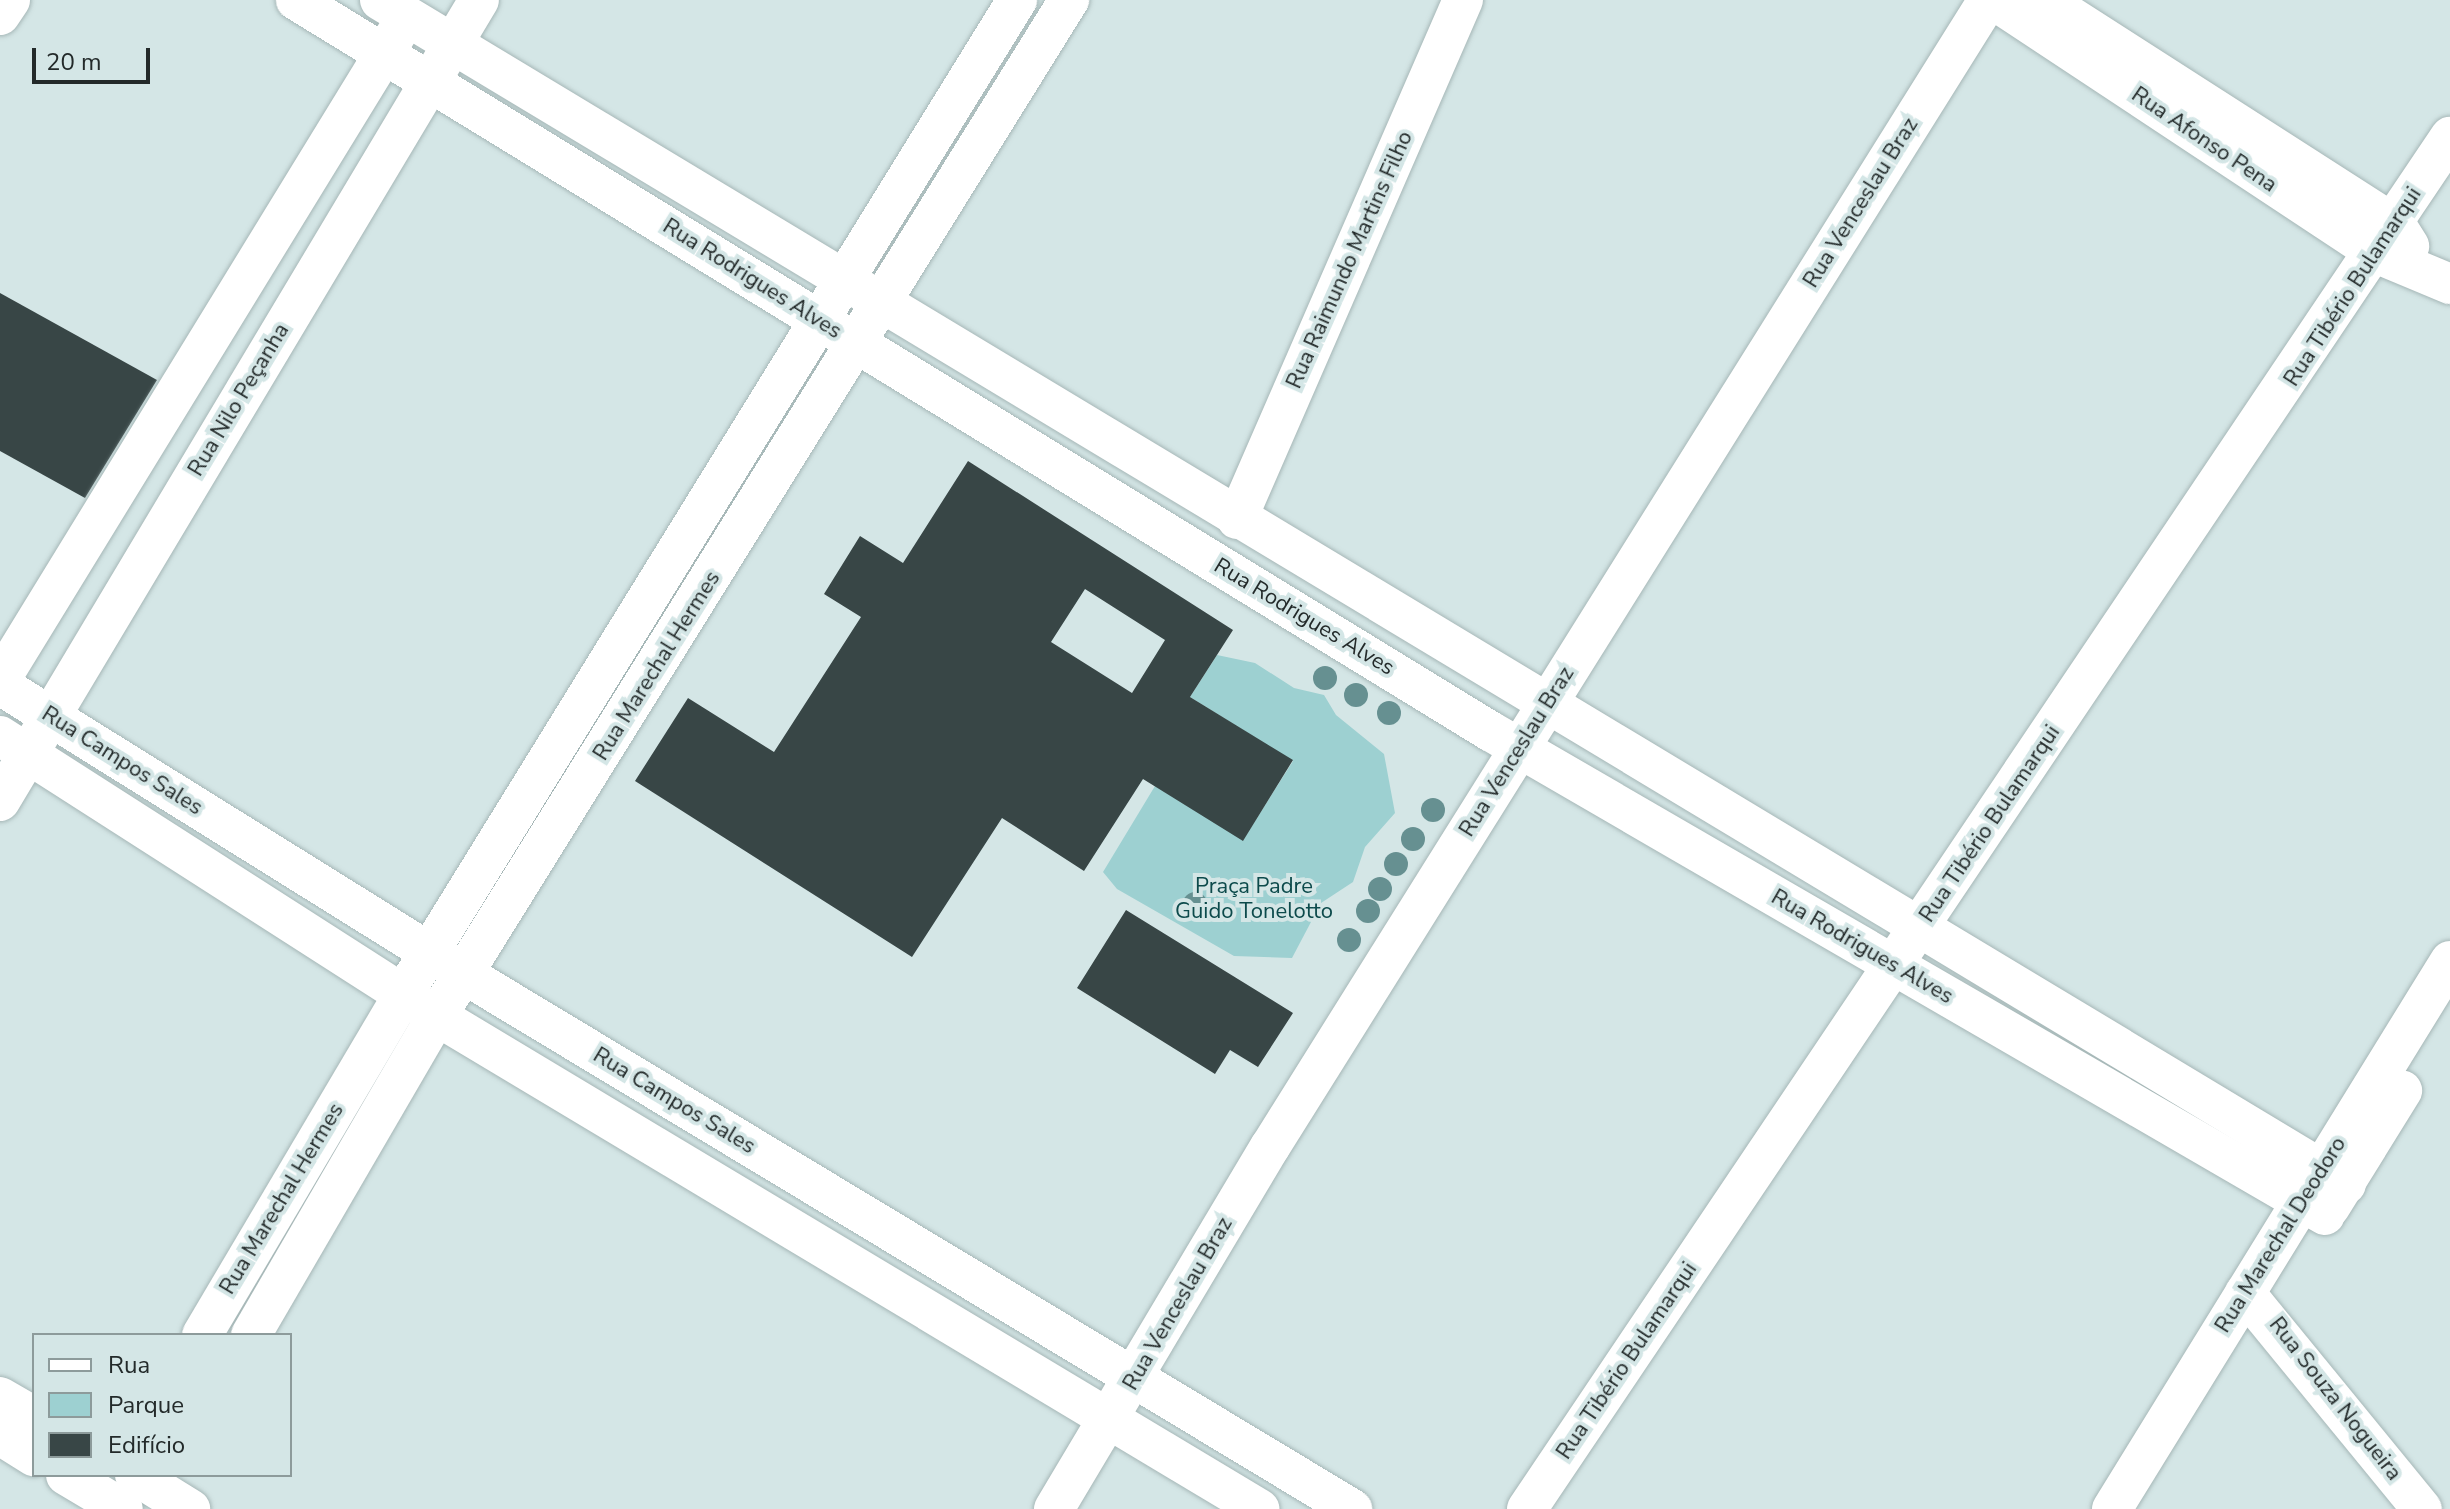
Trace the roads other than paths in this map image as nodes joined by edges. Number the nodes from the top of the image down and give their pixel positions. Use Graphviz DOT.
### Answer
graph roads {
  1 [pos="10,0"];
  2 [pos="296,0"];
  3 [pos="479,0"];
  4 [pos="1017,0"];
  5 [pos="1069,0"];
  6 [pos="1463,0"];
  7 [pos="1991,0"];
  8 [pos="2045,0"];
  9 [pos="401,5"];
  10 [pos="0,15"];
  11 [pos="453,44"];
  12 [pos="383,54"];
  13 [pos="430,82"];
  14 [pos="2450,137"];
  15 [pos="2387,239"];
  16 [pos="2436,275"];
  17 [pos="845,282"];
  18 [pos="883,305"];
  19 [pos="821,321"];
  20 [pos="859,345"];
  21 [pos="1237,519"];
  22 [pos="0,683"];
  23 [pos="1546,706"];
  24 [pos="49,715"];
  25 [pos="14,744"];
  26 [pos="1520,748"];
  27 [pos="0,801"];
  28 [pos="1920,928"];
  29 [pos="430,952"];
  30 [pos="2450,961"];
  31 [pos="1894,965"];
  32 [pos="464,974"];
  33 [pos="404,993"];
  34 [pos="2450,1013"];
  35 [pos="437,1016"];
  36 [pos="2324,1192"];
  37 [pos="2254,1302"];
  38 [pos="203,1333"];
  39 [pos="252,1333"];
  40 [pos="1135,1377"];
  41 [pos="0,1397"];
  42 [pos="32,1416"];
  43 [pos="1111,1419"];
  44 [pos="0,1435"];
  45 [pos="32,1455"];
  46 [pos="74,1477"];
  47 [pos="139,1494"];
  48 [pos="1054,1509"];
  49 [pos="1259,1509"];
  50 [pos="1352,1509"];
  51 [pos="1527,1509"];
  52 [pos="2112,1509"];
  53 [pos="2143,1509"];
  54 [pos="2422,1509"];
  1 -- 10 [label="street"];
  2 -- 12 [label="street, Rua Rodrigues Alves"];
  3 -- 11 [label="street, Rua Nilo Peçanha"];
  4 -- 17 [label="street, Rua Marechal Hermes"];
  5 -- 18 [label="street, Rua Marechal Hermes"];
  6 -- 21 [label="street, Rua Raimundo Martins Filho"];
  7 -- 15 [label="street, Rua Afonso Pena"];
  7 -- 23 [label="street, Rua Venceslau Braz"];
  8 -- 15 [label="street, Rua Afonso Pena"];
  9 -- 11 [label="street, Rua Rodrigues Alves"];
  9 -- 12 [label="street"];
  11 -- 13 [label="street, Rua Nilo Peçanha"];
  11 -- 17 [label="street, Rua Rodrigues Alves"];
  12 -- 13 [label="street, Rua Rodrigues Alves"];
  12 -- 22 [label="street"];
  13 -- 19 [label="street, Rua Rodrigues Alves"];
  13 -- 24 [label="street, Rua Nilo Peçanha"];
  14 -- 15 [label="street, Rua Tibério Bulamarqui"];
  15 -- 16 [label="street, Rua Afonso Pena"];
  15 -- 28 [label="street, Rua Tibério Bulamarqui"];
  17 -- 18 [label="street, Rua Rodrigues Alves"];
  17 -- 19 [label="street, Rua Marechal Hermes"];
  18 -- 20 [label="street, Rua Marechal Hermes"];
  18 -- 21 [label="street, Rua Rodrigues Alves"];
  19 -- 20 [label="street, Rua Rodrigues Alves"];
  19 -- 29 [label="street, Rua Marechal Hermes"];
  20 -- 26 [label="street, Rua Rodrigues Alves"];
  20 -- 32 [label="street, Rua Marechal Hermes"];
  21 -- 23 [label="street, Rua Rodrigues Alves"];
  22 -- 24 [label="street, Rua Campos Sales"];
  23 -- 26 [label="street, Rua Venceslau Braz"];
  23 -- 28 [label="street, Rua Rodrigues Alves"];
  24 -- 25 [label="street, Rua Nilo Peçanha"];
  24 -- 29 [label="street, Rua Campos Sales"];
  25 -- 27 [label="street, Rua Nilo Peçanha"];
  25 -- 33 [label="street, Rua Campos Sales"];
  26 -- 31 [label="street, Rua Rodrigues Alves"];
  26 -- 40 [label="street, Rua Venceslau Braz"];
  28 -- 31 [label="street, Rua Tibério Bulamarqui"];
  28 -- 36 [label="street, Rua Rodrigues Alves"];
  29 -- 32 [label="street, Rua Campos Sales"];
  29 -- 33 [label="street, Rua Marechal Hermes"];
  30 -- 36 [label="street, Rua Marechal Deodoro"];
  31 -- 36 [label="street, Rua Rodrigues Alves"];
  31 -- 51 [label="street, Rua Tibério Bulamarqui"];
  32 -- 35 [label="street, Rua Marechal Hermes"];
  32 -- 40 [label="street, Rua Campos Sales"];
  33 -- 35 [label="street, Rua Campos Sales"];
  33 -- 38 [label="street, Rua Marechal Hermes"];
  34 -- 36 [label="street, Rua Marechal Deodoro"];
  35 -- 39 [label="street, Rua Marechal Hermes"];
  35 -- 43 [label="street, Rua Campos Sales"];
  36 -- 37 [label="street, Rua Marechal Deodoro"];
  37 -- 52 [label="street, Rua Marechal Deodoro"];
  37 -- 53 [label="street, Rua Marechal Deodoro"];
  37 -- 54 [label="street, Rua Souza Nogueira"];
  40 -- 43 [label="street, Rua Venceslau Braz"];
  40 -- 50 [label="street, Rua Campos Sales"];
  41 -- 42 [label="street"];
  43 -- 48 [label="street, Rua Venceslau Braz"];
  43 -- 49 [label="street, Rua Campos Sales"];
  44 -- 45 [label="street"];
  46 -- 47 [label="street"];
}
